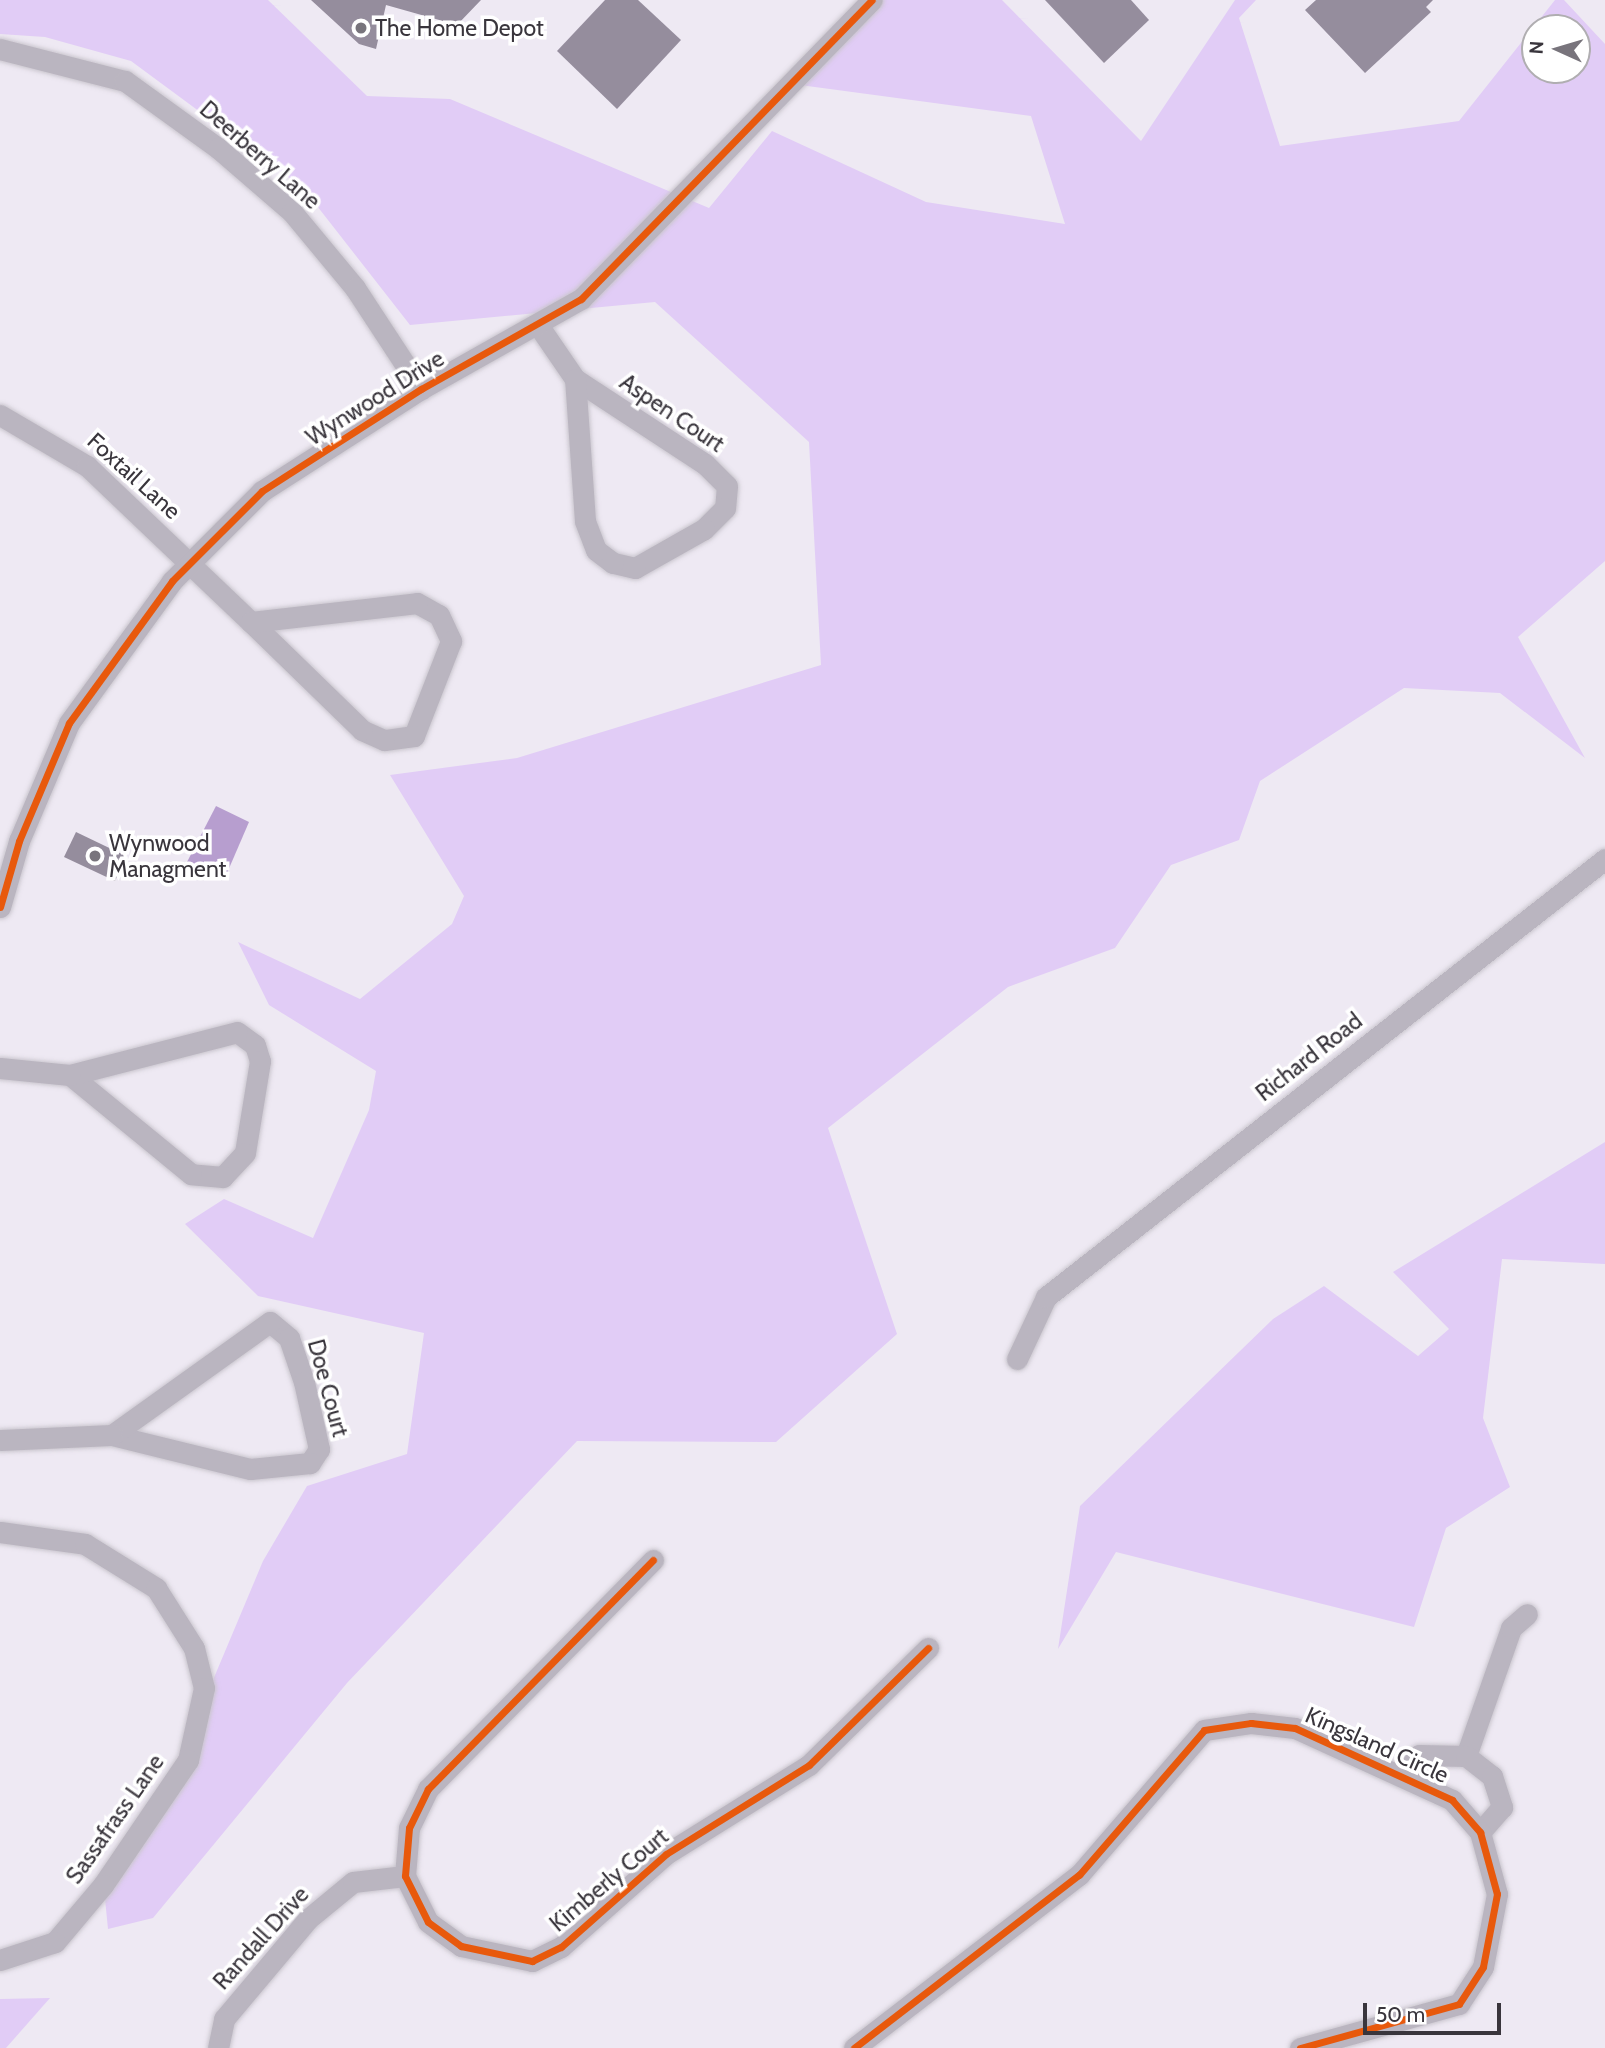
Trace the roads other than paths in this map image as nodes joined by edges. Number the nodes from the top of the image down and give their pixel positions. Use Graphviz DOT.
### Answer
graph roads {
  1 [pos="872,0"];
  2 [pos="0,49"];
  3 [pos="538,325"];
  4 [pos="575,379"];
  5 [pos="421,389"];
  6 [pos="0,415"];
  7 [pos="191,564"];
  8 [pos="251,622"];
  9 [pos="9,838"];
  10 [pos="1605,859"];
  11 [pos="0,907"];
  12 [pos="0,1068"];
  13 [pos="70,1075"];
  14 [pos="1017,1359"];
  15 [pos="112,1435"];
  16 [pos="0,1440"];
  17 [pos="0,1532"];
  18 [pos="653,1560"];
  19 [pos="1527,1614"];
  20 [pos="928,1648"];
  21 [pos="1466,1756"];
  22 [pos="1404,1774"];
  23 [pos="1480,1832"];
  24 [pos="405,1876"];
  25 [pos="0,1960"];
  26 [pos="218,2048"];
  27 [pos="854,2048"];
  28 [pos="1300,2048"];
  1 -- 3 [label="street, Wynwood Drive"];
  2 -- 5 [label="street, Deerberry Lane"];
  3 -- 4 [label="street, Aspen Court"];
  3 -- 5 [label="street, Wynwood Drive"];
  4 -- 4 [label="street, Aspen Court"];
  5 -- 7 [label="street, Wynwood Drive"];
  6 -- 7 [label="street, Foxtail Lane"];
  7 -- 8 [label="street, Foxtail Lane"];
  7 -- 9 [label="street, Wynwood Drive"];
  8 -- 8 [label="street, Foxtail Lane"];
  9 -- 11 [label="street, Wynwood Drive"];
  10 -- 14 [label="street, Richard Road"];
  12 -- 13 [label="street"];
  13 -- 13 [label="street"];
  15 -- 15 [label="street, Doe Court"];
  15 -- 16 [label="street, Doe Court"];
  17 -- 25 [label="street, Sassafrass Lane"];
  18 -- 24 [label="street"];
  19 -- 21 [label="street"];
  20 -- 24 [label="street, Kimberly Court"];
  21 -- 22 [label="street"];
  21 -- 23 [label="street"];
  22 -- 23 [label="street, Kingsland Circle"];
  22 -- 27 [label="street, Kingsland Circle"];
  23 -- 28 [label="street, Kingsland Circle"];
  24 -- 26 [label="street, Randall Drive"];
}
